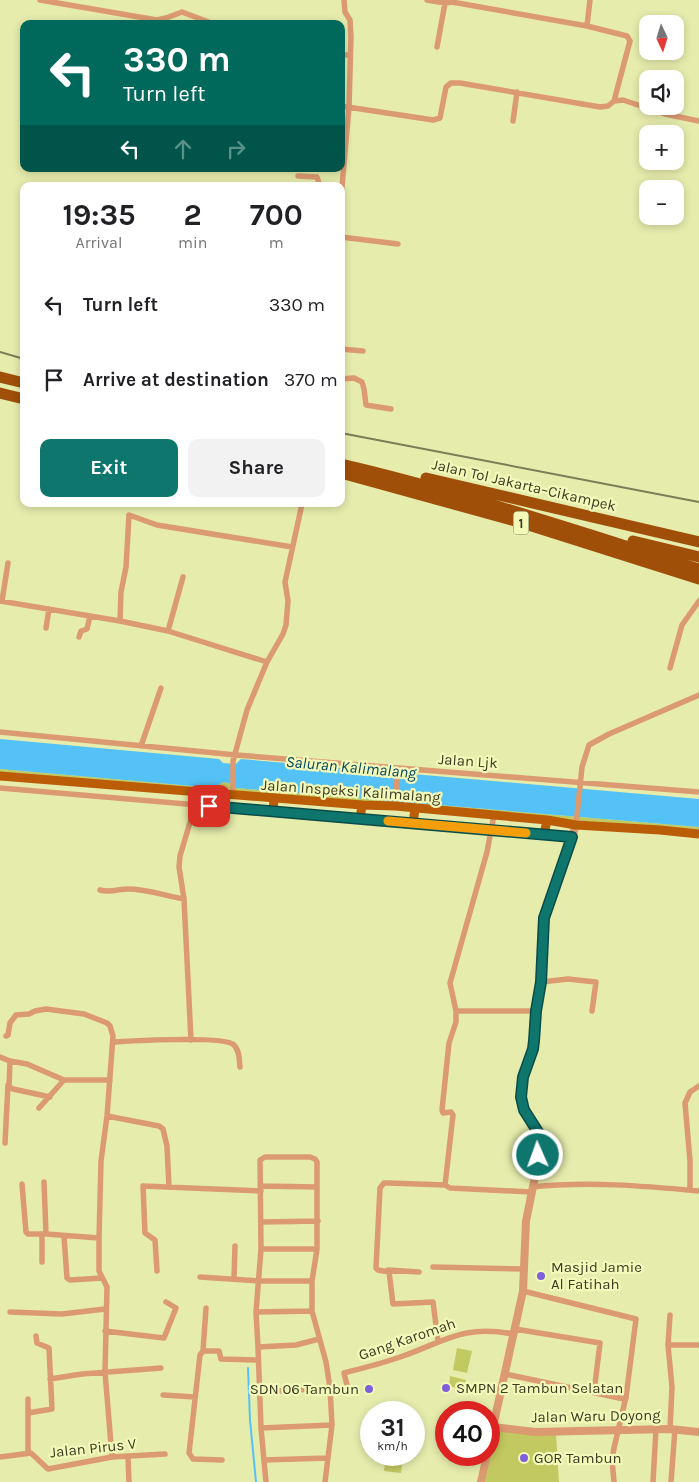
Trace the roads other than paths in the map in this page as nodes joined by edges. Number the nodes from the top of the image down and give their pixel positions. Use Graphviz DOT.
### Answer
graph roads {
  1 [pos="40,0"];
  2 [pos="344,0"];
  3 [pos="426,0"];
  4 [pos="590,0"];
  5 [pos="52,1"];
  6 [pos="445,3"];
  7 [pos="158,20"];
  8 [pos="158,20"];
  9 [pos="203,20"];
  10 [pos="587,26"];
  11 [pos="437,47"];
  12 [pos="345,55"];
  13 [pos="350,55"];
  14 [pos="518,92"];
  15 [pos="614,101"];
  16 [pos="345,106"];
  17 [pos="349,106"];
  18 [pos="513,121"];
  19 [pos="699,121"];
  20 [pos="345,152"];
  21 [pos="298,176"];
  22 [pos="319,182"];
  23 [pos="345,237"];
  24 [pos="398,244"];
  25 [pos="345,349"];
  26 [pos="363,351"];
  27 [pos="0,378"];
  28 [pos="345,378"];
  29 [pos="20,382"];
  30 [pos="0,386"];
  31 [pos="0,395"];
  32 [pos="20,396"];
  33 [pos="20,397"];
  34 [pos="391,409"];
  35 [pos="345,459"];
  36 [pos="345,465"];
  37 [pos="345,473"];
  38 [pos="345,473"];
  39 [pos="301,507"];
  40 [pos="699,542"];
  41 [pos="292,547"];
  42 [pos="699,557"];
  43 [pos="8,563"];
  44 [pos="699,570"];
  45 [pos="182,577"];
  46 [pos="699,578"];
  47 [pos="1,601"];
  48 [pos="699,601"];
  49 [pos="49,609"];
  50 [pos="90,616"];
  51 [pos="120,621"];
  52 [pos="46,628"];
  53 [pos="168,631"];
  54 [pos="79,637"];
  55 [pos="267,662"];
  56 [pos="670,668"];
  57 [pos="161,688"];
  58 [pos="699,695"];
  59 [pos="0,732"];
  60 [pos="141,746"];
  61 [pos="235,758"];
  62 [pos="398,770"];
  63 [pos="0,776"];
  64 [pos="579,785"];
  65 [pos="0,788"];
  66 [pos="199,792"];
  67 [pos="699,792"];
  68 [pos="233,795"];
  69 [pos="274,799"];
  70 [pos="195,804"];
  71 [pos="362,805"];
  72 [pos="394,805"];
  73 [pos="415,809"];
  74 [pos="273,811"];
  75 [pos="494,815"];
  76 [pos="360,818"];
  77 [pos="547,820"];
  78 [pos="577,822"];
  79 [pos="413,823"];
  80 [pos="491,830"];
  81 [pos="699,834"];
  82 [pos="544,835"];
  83 [pos="572,837"];
  84 [pos="100,890"];
  85 [pos="184,899"];
  86 [pos="541,982"];
  87 [pos="456,1011"];
  88 [pos="536,1011"];
  89 [pos="592,1011"];
  90 [pos="6,1036"];
  91 [pos="191,1040"];
  92 [pos="113,1042"];
  93 [pos="0,1057"];
  94 [pos="10,1061"];
  95 [pos="240,1068"];
  96 [pos="64,1080"];
  97 [pos="110,1080"];
  98 [pos="8,1085"];
  99 [pos="699,1086"];
  100 [pos="0,1096"];
  101 [pos="7,1096"];
  102 [pos="50,1098"];
  103 [pos="39,1108"];
  104 [pos="107,1116"];
  105 [pos="5,1143"];
  106 [pos="44,1182"];
  107 [pos="22,1184"];
  108 [pos="445,1185"];
  109 [pos="169,1187"];
  110 [pos="317,1187"];
  111 [pos="261,1189"];
  112 [pos="531,1190"];
  113 [pos="690,1190"];
  114 [pos="699,1191"];
  115 [pos="262,1222"];
  116 [pos="318,1222"];
  117 [pos="44,1234"];
  118 [pos="64,1236"];
  119 [pos="99,1238"];
  120 [pos="235,1246"];
  121 [pos="261,1249"];
  122 [pos="317,1249"];
  123 [pos="42,1262"];
  124 [pos="433,1267"];
  125 [pos="524,1269"];
  126 [pos="388,1270"];
  127 [pos="157,1271"];
  128 [pos="419,1272"];
  129 [pos="200,1277"];
  130 [pos="102,1278"];
  131 [pos="234,1280"];
  132 [pos="258,1281"];
  133 [pos="312,1281"];
  134 [pos="523,1291"];
  135 [pos="166,1302"];
  136 [pos="206,1308"];
  137 [pos="105,1309"];
  138 [pos="312,1311"];
  139 [pos="10,1312"];
  140 [pos="256,1312"];
  141 [pos="670,1315"];
  142 [pos="104,1331"];
  143 [pos="515,1331"];
  144 [pos="36,1336"];
  145 [pos="319,1339"];
  146 [pos="438,1341"];
  147 [pos="668,1344"];
  148 [pos="699,1345"];
  149 [pos="258,1347"];
  150 [pos="204,1352"];
  151 [pos="258,1360"];
  152 [pos="160,1368"];
  153 [pos="105,1372"];
  154 [pos="505,1374"];
  155 [pos="50,1379"];
  156 [pos="330,1388"];
  157 [pos="259,1392"];
  158 [pos="594,1392"];
  159 [pos="163,1396"];
  160 [pos="195,1397"];
  161 [pos="626,1398"];
  162 [pos="28,1399"];
  163 [pos="499,1401"];
  164 [pos="28,1413"];
  165 [pos="332,1425"];
  166 [pos="261,1428"];
  167 [pos="500,1428"];
  168 [pos="618,1429"];
  169 [pos="656,1429"];
  170 [pos="673,1429"];
  171 [pos="699,1432"];
  172 [pos="28,1452"];
  173 [pos="165,1454"];
  174 [pos="128,1456"];
  175 [pos="0,1457"];
  176 [pos="112,1457"];
  177 [pos="328,1458"];
  178 [pos="222,1460"];
  179 [pos="264,1460"];
  180 [pos="485,1466"];
  181 [pos="129,1482"];
  182 [pos="266,1482"];
  183 [pos="325,1482"];
  184 [pos="481,1482"];
  185 [pos="614,1482"];
  186 [pos="653,1482"];
  187 [pos="671,1482"];
  1 -- 5 [label="street"];
  2 -- 13 [label="street"];
  3 -- 6 [label="street"];
  4 -- 10 [label="street"];
  5 -- 7 [label="street"];
  6 -- 10 [label="street"];
  6 -- 11 [label="street"];
  8 -- 9 [label="street"];
  10 -- 15 [label="street"];
  12 -- 13 [label="street"];
  13 -- 17 [label="street"];
  14 -- 15 [label="street"];
  14 -- 17 [label="street"];
  14 -- 18 [label="street"];
  15 -- 19 [label="street"];
  16 -- 17 [label="street"];
  17 -- 20 [label="street"];
  21 -- 22 [label="street"];
  23 -- 24 [label="street"];
  25 -- 26 [label="street"];
  27 -- 29 [label="highway"];
  28 -- 34 [label="street"];
  30 -- 32 [label="highway"];
  31 -- 33 [label="highway"];
  35 -- 40 [label="highway, Jalan Tol Jakarta–Cikampek / 1"];
  36 -- 44 [label="highway, 1"];
  37 -- 42 [label="highway, Jalan Tol Jakarta–Cikampek / 1"];
  38 -- 46 [label="highway, 1"];
  39 -- 41 [label="street"];
  41 -- 51 [label="street"];
  41 -- 55 [label="street"];
  43 -- 47 [label="street"];
  45 -- 53 [label="street"];
  47 -- 49 [label="street"];
  48 -- 56 [label="street"];
  49 -- 50 [label="street"];
  49 -- 52 [label="street"];
  50 -- 51 [label="street"];
  50 -- 54 [label="street"];
  51 -- 53 [label="street"];
  53 -- 55 [label="street"];
  55 -- 61 [label="street"];
  57 -- 60 [label="street"];
  58 -- 64 [label="street"];
  59 -- 60 [label="street, Jalan Ljk"];
  60 -- 61 [label="street, Jalan Ljk"];
  61 -- 62 [label="street, Jalan Ljk"];
  61 -- 68 [label="street"];
  62 -- 64 [label="street, Jalan Ljk"];
  62 -- 72 [label="street"];
  63 -- 66 [label="main road, Jalan Inspeksi Kalimalang"];
  64 -- 67 [label="street, Jalan Ljk"];
  64 -- 78 [label="street"];
  65 -- 70 [label="street, Jalan Inspeksi Kalimalang"];
  66 -- 68 [label="main road, Jalan Inspeksi Kalimalang"];
  66 -- 70 [label="street"];
  68 -- 69 [label="main road, Jalan Inspeksi Kalimalang"];
  69 -- 71 [label="main road, Jalan Inspeksi Kalimalang"];
  69 -- 74 [label="main road"];
  70 -- 74 [label="street, Jalan Inspeksi Kalimalang"];
  70 -- 85 [label="street"];
  71 -- 72 [label="main road, Jalan Inspeksi Kalimalang"];
  71 -- 76 [label="main road"];
  72 -- 73 [label="main road, Jalan Inspeksi Kalimalang"];
  73 -- 75 [label="main road, Jalan Inspeksi Kalimalang"];
  73 -- 79 [label="main road"];
  74 -- 76 [label="street, Jalan Inspeksi Kalimalang"];
  75 -- 77 [label="main road, Jalan Inspeksi Kalimalang"];
  75 -- 80 [label="street"];
  76 -- 79 [label="street, Jalan Inspeksi Kalimalang"];
  77 -- 78 [label="main road, Jalan Inspeksi Kalimalang"];
  77 -- 82 [label="main road"];
  78 -- 81 [label="main road, Jalan Inspeksi Kalimalang"];
  78 -- 83 [label="street"];
  79 -- 80 [label="street, Jalan Inspeksi Kalimalang"];
  80 -- 82 [label="street, Jalan Inspeksi Kalimalang"];
  80 -- 87 [label="street"];
  82 -- 83 [label="street, Jalan Inspeksi Kalimalang"];
  83 -- 86 [label="street"];
  84 -- 85 [label="street"];
  85 -- 91 [label="street"];
  86 -- 88 [label="street"];
  86 -- 89 [label="street"];
  87 -- 88 [label="street"];
  87 -- 108 [label="street"];
  88 -- 112 [label="street"];
  90 -- 92 [label="street"];
  91 -- 92 [label="street"];
  91 -- 95 [label="street"];
  92 -- 97 [label="street"];
  93 -- 94 [label="street"];
  94 -- 96 [label="street"];
  94 -- 98 [label="street"];
  96 -- 97 [label="street"];
  96 -- 102 [label="street"];
  97 -- 104 [label="street"];
  98 -- 101 [label="street"];
  98 -- 102 [label="street"];
  99 -- 113 [label="street"];
  100 -- 101 [label="street"];
  101 -- 105 [label="street"];
  102 -- 103 [label="street"];
  104 -- 109 [label="street"];
  104 -- 119 [label="street"];
  106 -- 117 [label="street"];
  107 -- 117 [label="street"];
  108 -- 112 [label="street"];
  108 -- 126 [label="street"];
  109 -- 111 [label="street"];
  109 -- 127 [label="street"];
  110 -- 111 [label="street"];
  110 -- 111 [label="street"];
  110 -- 116 [label="street"];
  111 -- 115 [label="street"];
  112 -- 113 [label="street"];
  112 -- 125 [label="street"];
  113 -- 114 [label="street"];
  115 -- 116 [label="street"];
  115 -- 121 [label="street"];
  116 -- 122 [label="street"];
  117 -- 118 [label="street"];
  117 -- 123 [label="street"];
  118 -- 119 [label="street"];
  118 -- 130 [label="street"];
  119 -- 130 [label="street"];
  120 -- 131 [label="street"];
  121 -- 122 [label="street"];
  121 -- 132 [label="street"];
  122 -- 133 [label="street"];
  124 -- 125 [label="street"];
  125 -- 134 [label="street"];
  126 -- 128 [label="street"];
  126 -- 146 [label="street"];
  129 -- 131 [label="street"];
  130 -- 137 [label="street"];
  131 -- 132 [label="street"];
  132 -- 133 [label="street"];
  132 -- 140 [label="street"];
  133 -- 138 [label="street"];
  134 -- 143 [label="street"];
  134 -- 161 [label="street"];
  135 -- 142 [label="street"];
  136 -- 150 [label="street"];
  137 -- 139 [label="street"];
  137 -- 142 [label="street"];
  138 -- 140 [label="street"];
  138 -- 145 [label="street"];
  140 -- 149 [label="street"];
  141 -- 147 [label="street"];
  142 -- 153 [label="street"];
  143 -- 146 [label="street, Gang Karomah"];
  143 -- 154 [label="street"];
  143 -- 158 [label="street, Gang Karomah"];
  144 -- 155 [label="street"];
  145 -- 149 [label="street"];
  145 -- 156 [label="street"];
  146 -- 156 [label="street, Gang Karomah"];
  147 -- 148 [label="street"];
  147 -- 170 [label="street"];
  149 -- 151 [label="street"];
  150 -- 151 [label="street"];
  150 -- 160 [label="street"];
  151 -- 157 [label="street"];
  152 -- 153 [label="street"];
  153 -- 155 [label="street"];
  153 -- 176 [label="street"];
  154 -- 158 [label="street"];
  154 -- 163 [label="street"];
  155 -- 164 [label="street"];
  156 -- 157 [label="street"];
  156 -- 165 [label="street"];
  157 -- 166 [label="street"];
  158 -- 161 [label="street"];
  159 -- 160 [label="street"];
  160 -- 178 [label="street"];
  161 -- 168 [label="street"];
  162 -- 164 [label="street"];
  164 -- 172 [label="street"];
  165 -- 166 [label="street"];
  165 -- 177 [label="street"];
  166 -- 179 [label="street"];
  167 -- 168 [label="street, Jalan Waru Doyong"];
  168 -- 169 [label="street, Jalan Waru Doyong"];
  168 -- 185 [label="street"];
  169 -- 170 [label="street, Jalan Waru Doyong"];
  169 -- 186 [label="street"];
  170 -- 171 [label="street, Jalan Waru Doyong"];
  170 -- 187 [label="street"];
  172 -- 175 [label="street, Jalan Pirus V"];
  172 -- 176 [label="street, Jalan Pirus V"];
  173 -- 174 [label="street, Jalan Pirus V"];
  174 -- 176 [label="street, Jalan Pirus V"];
  174 -- 181 [label="street"];
  177 -- 179 [label="street"];
  177 -- 183 [label="street"];
  179 -- 182 [label="street"];
  180 -- 184 [label="street"];
}
